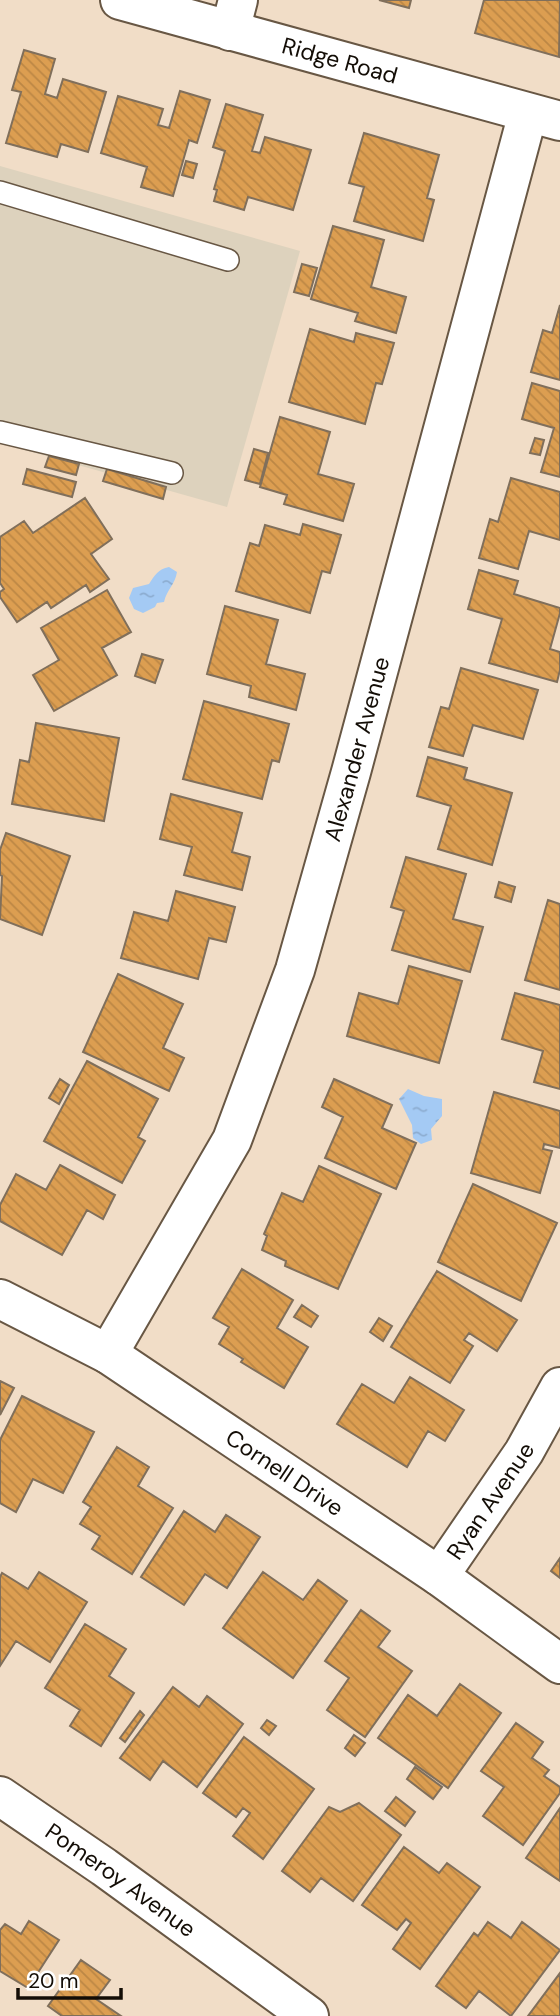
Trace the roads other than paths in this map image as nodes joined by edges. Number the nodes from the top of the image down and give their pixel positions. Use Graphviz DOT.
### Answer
graph roads {
  1 [pos="120,0"];
  2 [pos="234,15"];
  3 [pos="544,117"];
  4 [pos="0,192"];
  5 [pos="228,260"];
  6 [pos="0,432"];
  7 [pos="172,473"];
  8 [pos="0,1299"];
  9 [pos="108,1354"];
  10 [pos="560,1387"];
  11 [pos="439,1577"];
  12 [pos="560,1664"];
  13 [pos="0,1796"];
  14 [pos="309,2016"];
  1 -- 2 [label="street, Ridge Road"];
  2 -- 3 [label="street, Ridge Road"];
  3 -- 9 [label="street, Alexander Avenue"];
  4 -- 5 [label="lane"];
  6 -- 7 [label="lane"];
  8 -- 9 [label="street, Cornell Drive"];
  9 -- 11 [label="street, Cornell Drive"];
  10 -- 11 [label="street, Ryan Avenue"];
  11 -- 12 [label="street, Cornell Drive"];
  13 -- 14 [label="street, Pomeroy Avenue"];
}
